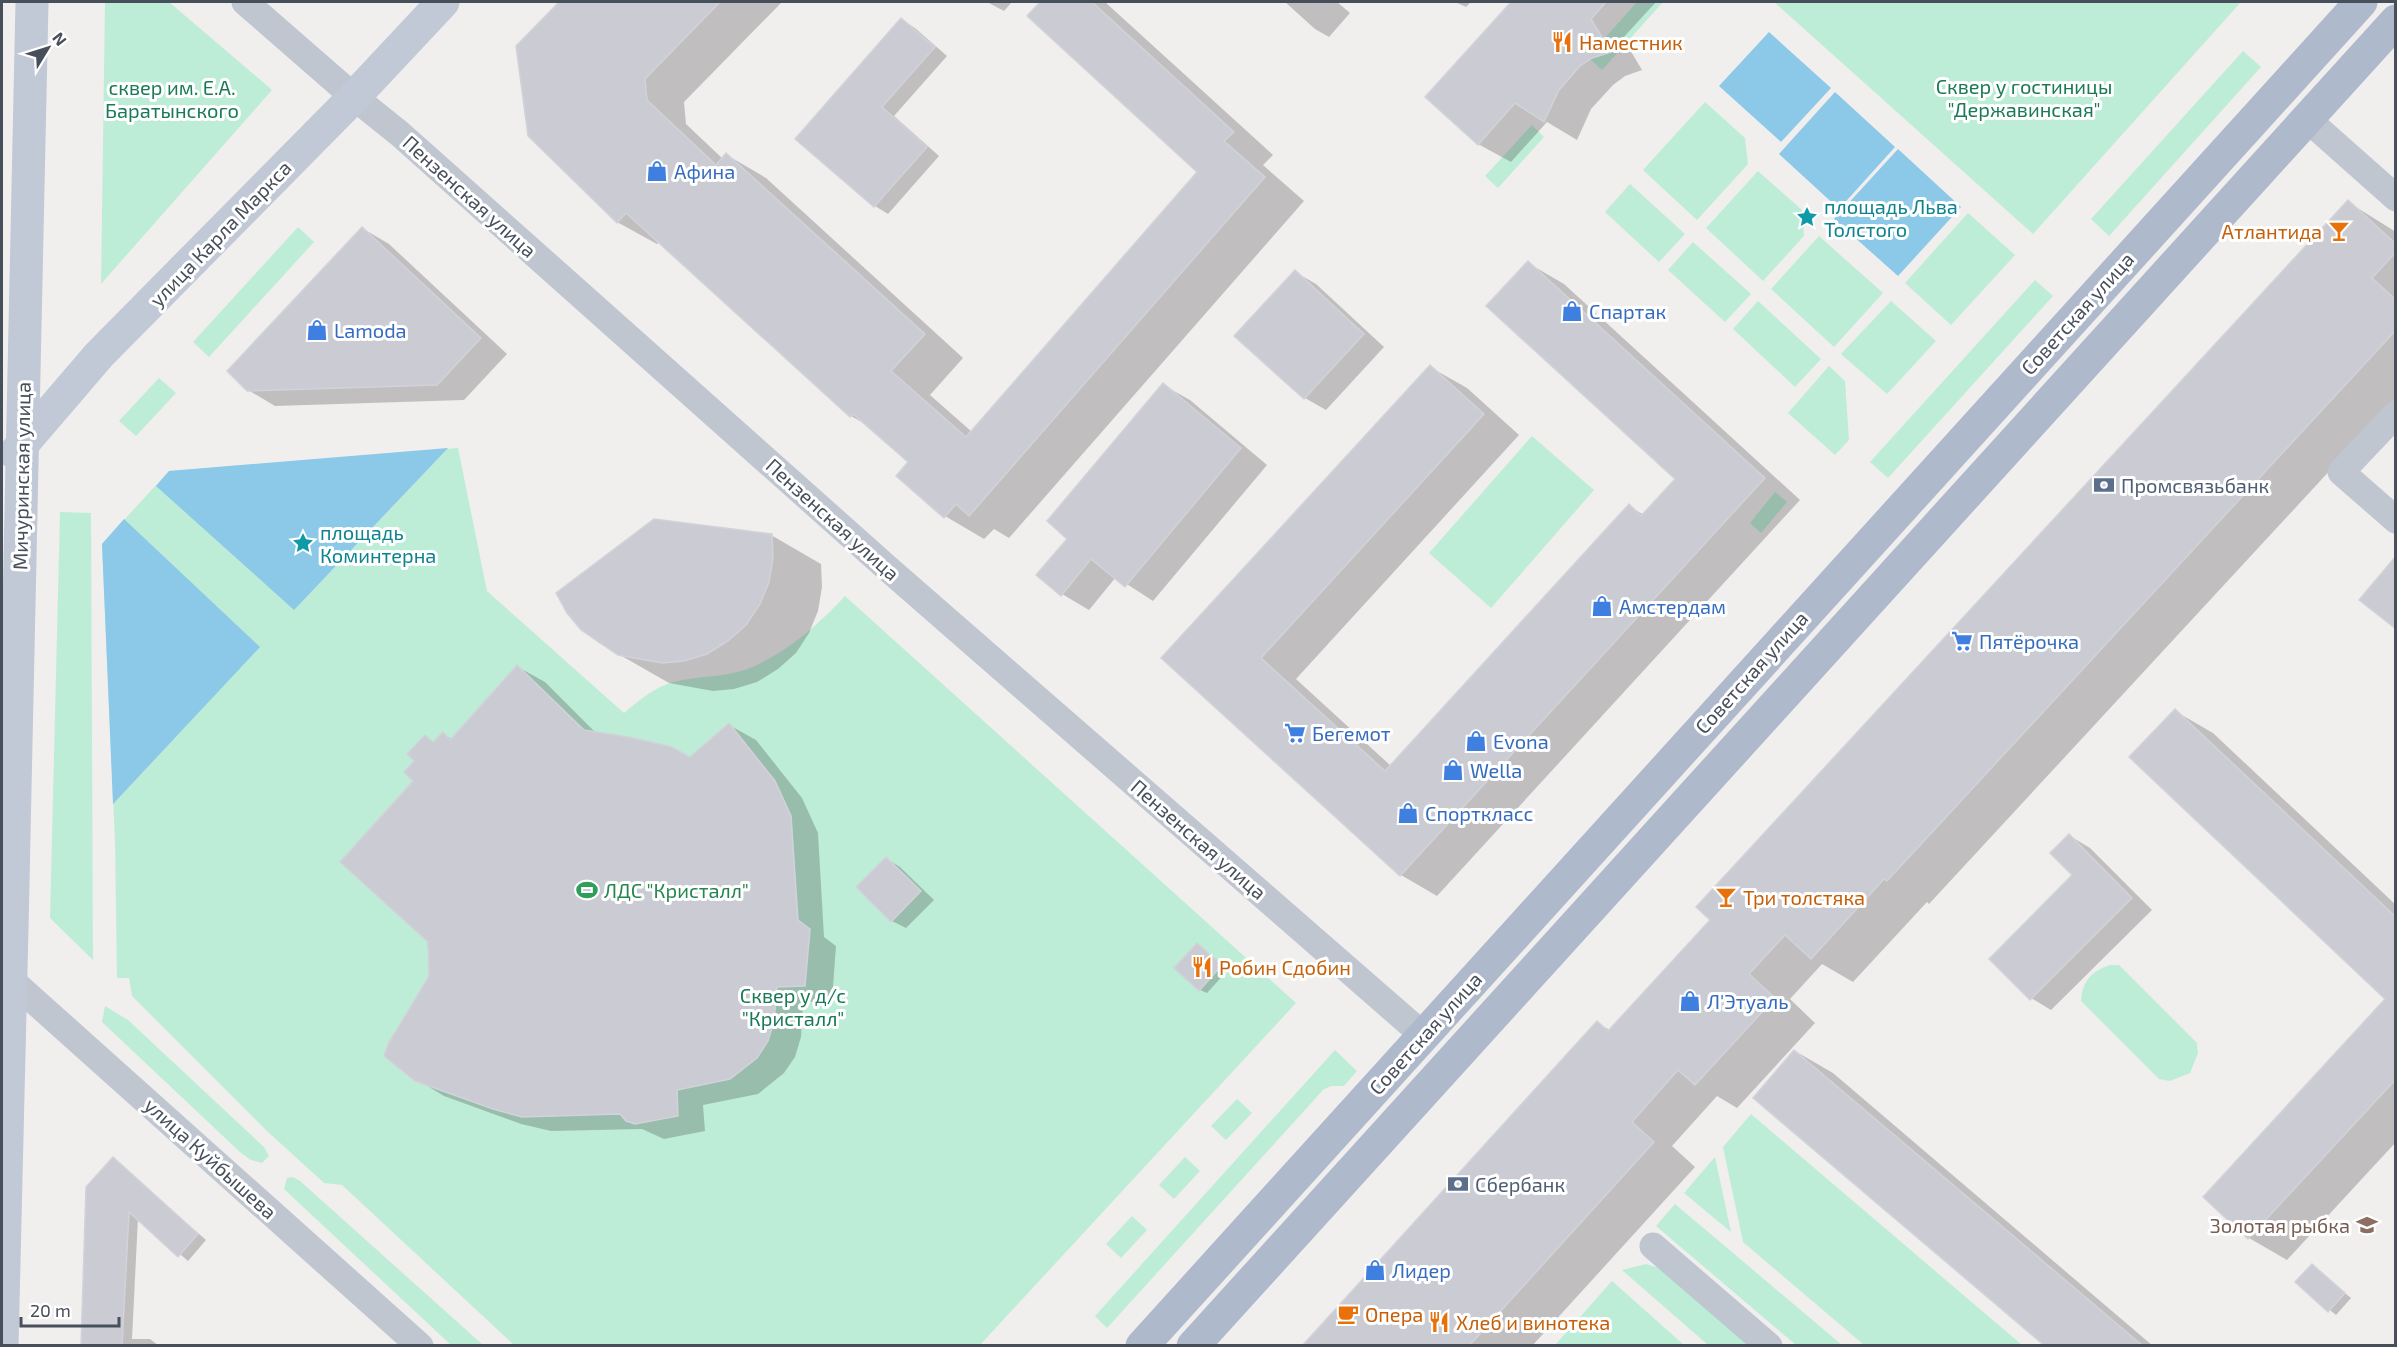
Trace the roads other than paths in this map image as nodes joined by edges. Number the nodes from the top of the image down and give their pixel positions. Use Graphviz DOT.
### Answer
graph roads {
  1 [pos="32,2"];
  2 [pos="245,2"];
  3 [pos="443,2"];
  4 [pos="2361,2"];
  5 [pos="2396,21"];
  6 [pos="354,97"];
  7 [pos="2307,118"];
  8 [pos="2396,198"];
  9 [pos="2396,414"];
  10 [pos="12,457"];
  11 [pos="2396,520"];
  12 [pos="7,977"];
  13 [pos="1423,1035"];
  14 [pos="1452,1060"];
  15 [pos="1653,1246"];
  16 [pos="2,1346"];
  17 [pos="420,1346"];
  18 [pos="1142,1346"];
  19 [pos="1193,1346"];
  20 [pos="1768,1346"];
  1 -- 10 [label="main road, Мичуринская улица"];
  2 -- 6 [label="street, Пензенская улица"];
  3 -- 6 [label="main road, улица Карла Маркса"];
  4 -- 13 [label="main road, Советская улица"];
  5 -- 7 [label="main road"];
  6 -- 10 [label="main road, улица Карла Маркса"];
  6 -- 13 [label="street, Пензенская улица"];
  7 -- 8 [label="street"];
  7 -- 14 [label="main road"];
  9 -- 11 [label="street"];
  10 -- 12 [label="main road, Мичуринская улица"];
  12 -- 16 [label="main road, Мичуринская улица"];
  12 -- 17 [label="street, улица Куйбышева"];
  13 -- 14 [label="main road"];
  13 -- 18 [label="main road, Советская улица"];
  14 -- 19 [label="main road"];
  15 -- 20 [label="street"];
}
